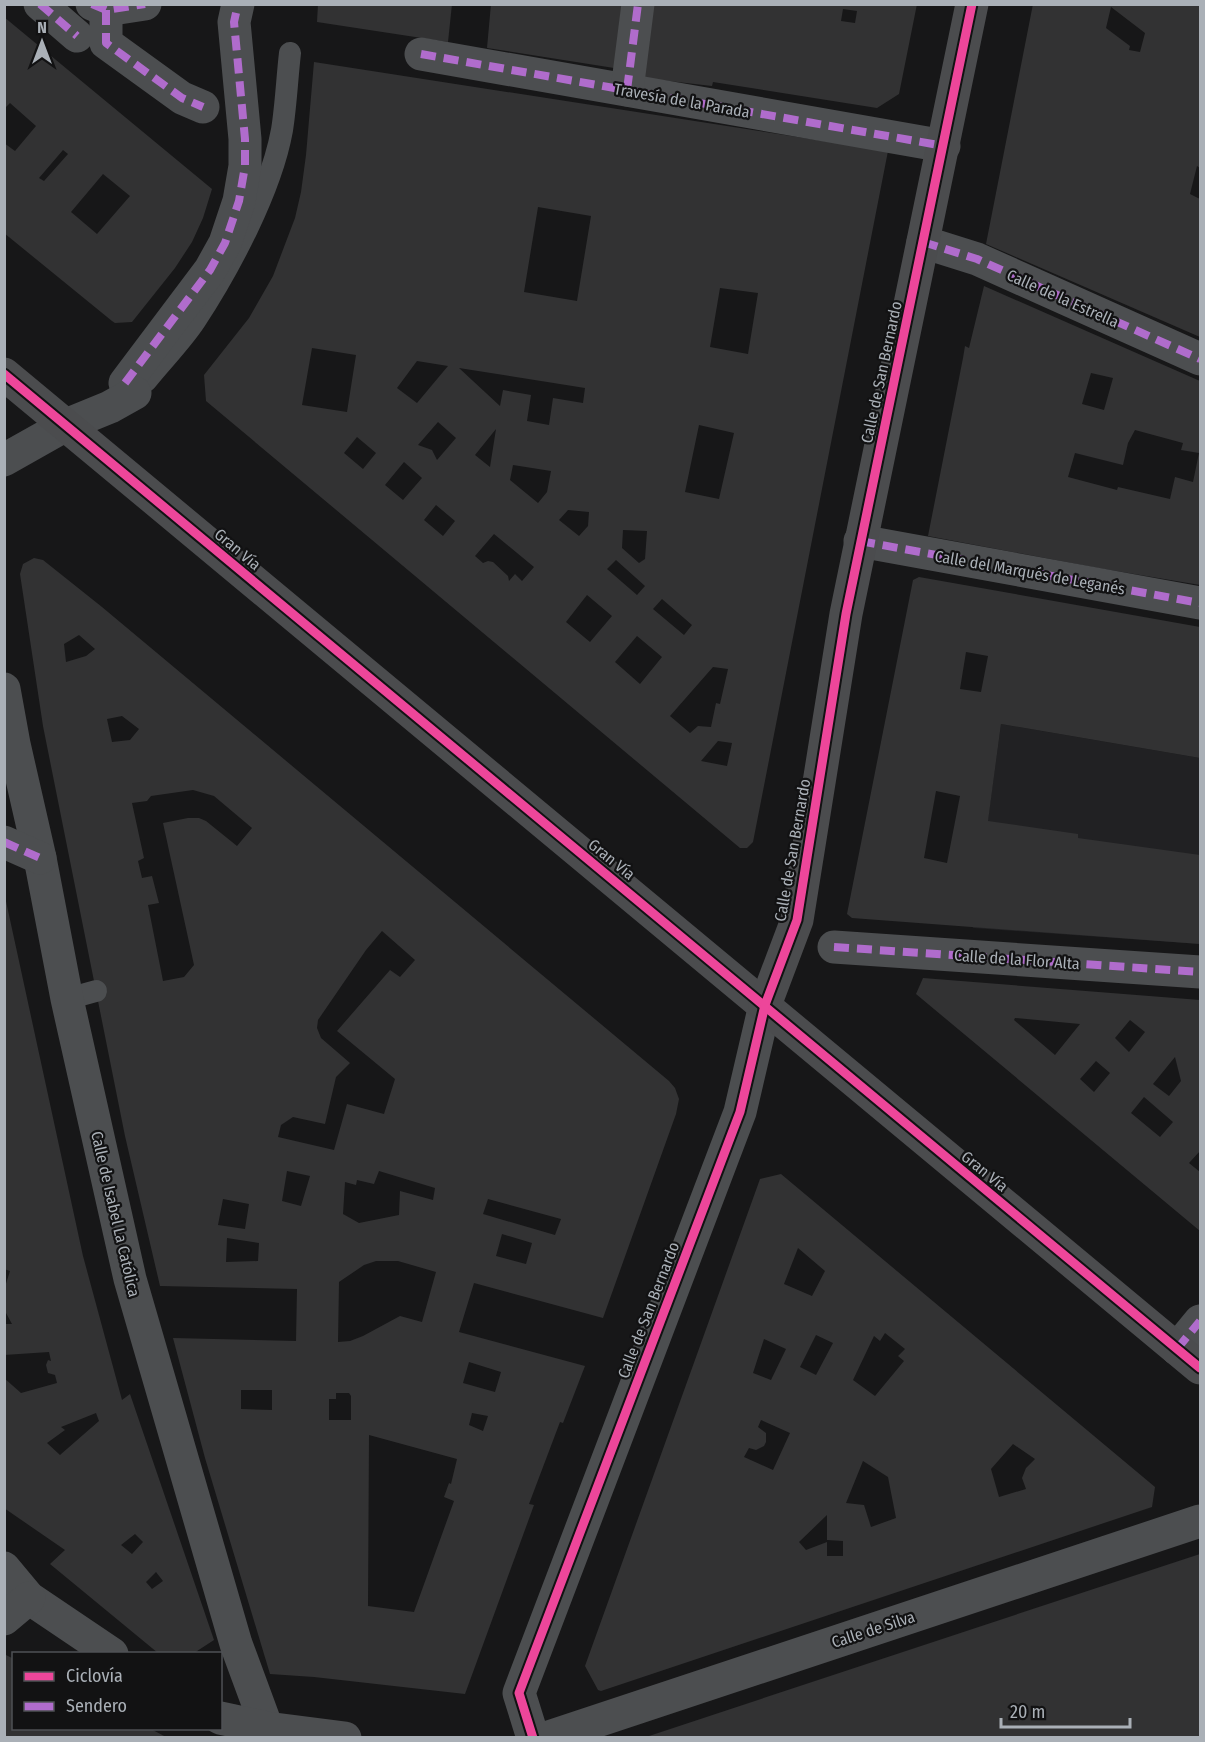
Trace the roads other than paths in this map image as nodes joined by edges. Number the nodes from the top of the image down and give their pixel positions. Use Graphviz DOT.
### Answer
graph roads {
  1 [pos="40,4"];
  2 [pos="145,4"];
  3 [pos="238,4"];
  4 [pos="638,4"];
  5 [pos="972,4"];
  6 [pos="99,7"];
  7 [pos="95,45"];
  8 [pos="290,53"];
  9 [pos="421,54"];
  10 [pos="627,90"];
  11 [pos="203,107"];
  12 [pos="944,147"];
  13 [pos="923,242"];
  14 [pos="1200,359"];
  15 [pos="4,374"];
  16 [pos="130,388"];
  17 [pos="66,425"];
  18 [pos="4,460"];
  19 [pos="860,541"];
  20 [pos="1200,603"];
  21 [pos="4,689"];
  22 [pos="4,842"];
  23 [pos="40,858"];
  24 [pos="834,947"];
  25 [pos="1200,972"];
  26 [pos="765,1005"];
  27 [pos="1200,1321"];
  28 [pos="1189,1359"];
  29 [pos="1200,1521"];
  30 [pos="4,1568"];
  31 [pos="29,1598"];
  32 [pos="4,1619"];
  33 [pos="110,1652"];
  34 [pos="222,1718"];
  35 [pos="267,1728"];
  36 [pos="345,1737"];
  37 [pos="533,1737"];
  38 [pos="546,1737"];
  1 -- 7 [label="street"];
  2 -- 6 [label="street"];
  3 -- 16 [label="street"];
  4 -- 10 [label="street"];
  5 -- 12 [label="street, Calle de San Bernardo"];
  6 -- 7 [label="street"];
  7 -- 11 [label="street"];
  8 -- 16 [label="lane"];
  9 -- 10 [label="street, Travesía de la Parada"];
  10 -- 12 [label="street, Travesía de la Parada"];
  12 -- 13 [label="street, Calle de San Bernardo"];
  13 -- 14 [label="street, Calle de la Estrella"];
  13 -- 19 [label="street, Calle de San Bernardo"];
  15 -- 17 [label="street, Gran Vía"];
  16 -- 17 [label="street"];
  17 -- 18 [label="street"];
  17 -- 26 [label="street, Gran Vía"];
  19 -- 20 [label="street, Calle del Marqués de Leganés"];
  19 -- 26 [label="street, Calle de San Bernardo"];
  21 -- 23 [label="street, Calle de Isabel La Católica"];
  22 -- 23 [label="street"];
  23 -- 35 [label="street, Calle de Isabel La Católica"];
  24 -- 25 [label="street, Calle de la Flor Alta"];
  26 -- 28 [label="street, Gran Vía"];
  26 -- 37 [label="street, Calle de San Bernardo"];
  27 -- 28 [label="street"];
  29 -- 38 [label="street, Calle de Silva"];
  30 -- 31 [label="street"];
  31 -- 32 [label="street"];
  31 -- 33 [label="street"];
  34 -- 35 [label="street"];
  35 -- 36 [label="street"];
}
